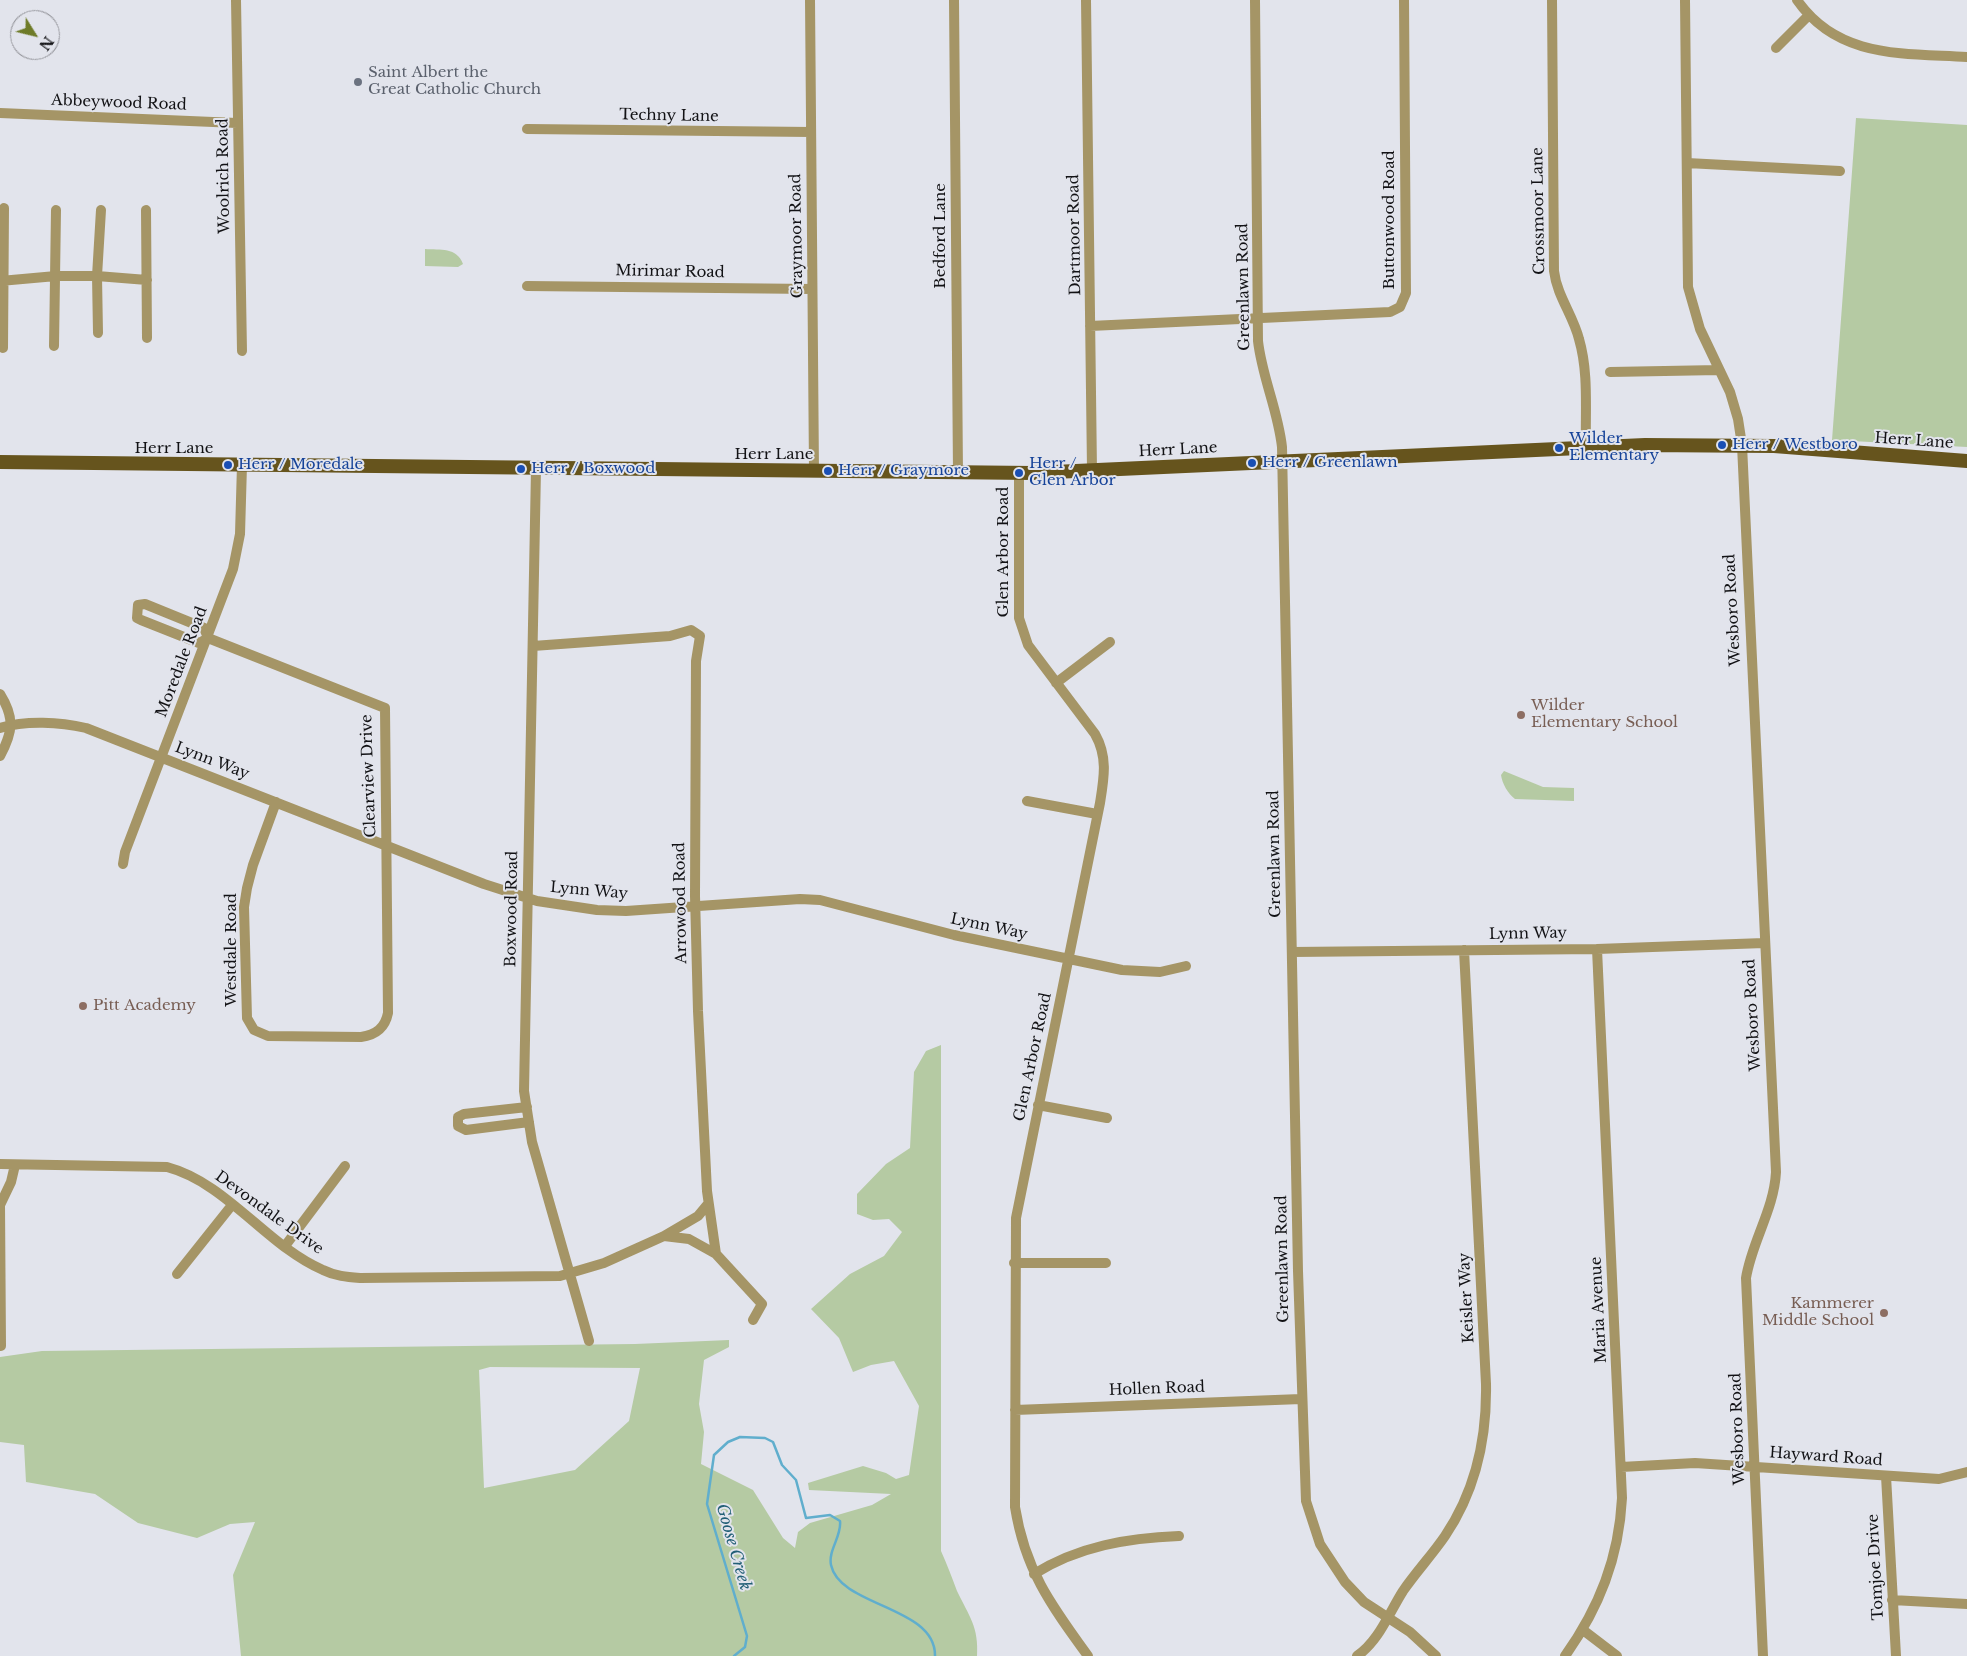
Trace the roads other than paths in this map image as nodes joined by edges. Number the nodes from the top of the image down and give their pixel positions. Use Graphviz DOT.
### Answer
graph roads {
  1 [pos="236,0"];
  2 [pos="810,0"];
  3 [pos="954,0"];
  4 [pos="1086,0"];
  5 [pos="1255,0"];
  6 [pos="1404,0"];
  7 [pos="1552,0"];
  8 [pos="1684,0"];
  9 [pos="1797,0"];
  10 [pos="1809,15"];
  11 [pos="1776,48"];
  12 [pos="1967,57"];
  13 [pos="0,113"];
  14 [pos="237,122"];
  15 [pos="527,129"];
  16 [pos="811,132"];
  17 [pos="1687,163"];
  18 [pos="1840,171"];
  19 [pos="4,208"];
  20 [pos="56,210"];
  21 [pos="101,210"];
  22 [pos="146,210"];
  23 [pos="56,276"];
  24 [pos="97,276"];
  25 [pos="2,280"];
  26 [pos="147,280"];
  27 [pos="527,286"];
  28 [pos="812,288"];
  29 [pos="1258,318"];
  30 [pos="1090,326"];
  31 [pos="98,333"];
  32 [pos="147,338"];
  33 [pos="54,346"];
  34 [pos="3,348"];
  35 [pos="242,351"];
  36 [pos="1719,370"];
  37 [pos="1610,372"];
  38 [pos="1742,445"];
  39 [pos="1586,446"];
  40 [pos="1967,461"];
  41 [pos="0,462"];
  42 [pos="1282,462"];
  43 [pos="242,465"];
  44 [pos="536,469"];
  45 [pos="1092,470"];
  46 [pos="814,471"];
  47 [pos="958,472"];
  48 [pos="1019,473"];
  49 [pos="208,638"];
  50 [pos="1110,642"];
  51 [pos="533,646"];
  52 [pos="1056,683"];
  53 [pos="0,694"];
  54 [pos="0,721"];
  55 [pos="12,724"];
  56 [pos="0,728"];
  57 [pos="0,756"];
  58 [pos="161,757"];
  59 [pos="1027,801"];
  60 [pos="276,802"];
  61 [pos="1097,814"];
  62 [pos="387,845"];
  63 [pos="123,864"];
  64 [pos="528,898"];
  65 [pos="696,906"];
  66 [pos="1764,943"];
  67 [pos="1597,949"];
  68 [pos="1464,950"];
  69 [pos="1292,952"];
  70 [pos="1068,959"];
  71 [pos="1186,966"];
  72 [pos="381,1029"];
  73 [pos="1038,1105"];
  74 [pos="526,1107"];
  75 [pos="1107,1118"];
  76 [pos="529,1122"];
  77 [pos="0,1164"];
  78 [pos="15,1164"];
  79 [pos="345,1166"];
  80 [pos="708,1204"];
  81 [pos="232,1205"];
  82 [pos="664,1236"];
  83 [pos="285,1246"];
  84 [pos="716,1254"];
  85 [pos="1106,1262"];
  86 [pos="1014,1263"];
  87 [pos="177,1274"];
  88 [pos="570,1274"];
  89 [pos="752,1320"];
  90 [pos="589,1341"];
  91 [pos="1,1346"];
  92 [pos="1301,1399"];
  93 [pos="1015,1410"];
  94 [pos="1621,1467"];
  95 [pos="1754,1467"];
  96 [pos="1967,1472"];
  97 [pos="1886,1476"];
  98 [pos="1179,1536"];
  99 [pos="1034,1574"];
  100 [pos="1892,1600"];
  101 [pos="1967,1604"];
  102 [pos="1387,1618"];
  103 [pos="1583,1630"];
  104 [pos="1088,1656"];
  105 [pos="1357,1656"];
  106 [pos="1436,1656"];
  107 [pos="1565,1656"];
  108 [pos="1617,1656"];
  109 [pos="1763,1656"];
  110 [pos="1896,1656"];
  1 -- 14 [label="street, Woolrich Road"];
  2 -- 16 [label="street, Graymoor Road"];
  3 -- 47 [label="street, Bedford Lane"];
  4 -- 30 [label="street, Dartmoor Road"];
  5 -- 29 [label="street, Greenlawn Road"];
  6 -- 29 [label="street, Buttonwood Road"];
  7 -- 39 [label="street, Crossmoor Lane"];
  8 -- 17 [label="street, Wesboro Road"];
  9 -- 10 [label="street"];
  10 -- 11 [label="street"];
  10 -- 12 [label="street"];
  13 -- 14 [label="street, Abbeywood Road"];
  14 -- 35 [label="street, Woolrich Road"];
  15 -- 16 [label="street, Techny Lane"];
  16 -- 28 [label="street, Graymoor Road"];
  17 -- 18 [label="street"];
  17 -- 36 [label="street, Wesboro Road"];
  19 -- 25 [label="street"];
  20 -- 23 [label="street"];
  21 -- 24 [label="street"];
  22 -- 26 [label="street"];
  23 -- 24 [label="street"];
  23 -- 25 [label="street"];
  23 -- 33 [label="street"];
  24 -- 26 [label="street"];
  24 -- 31 [label="street"];
  25 -- 34 [label="street"];
  26 -- 32 [label="street"];
  27 -- 28 [label="street, Mirimar Road"];
  28 -- 46 [label="street, Graymoor Road"];
  29 -- 30 [label="street, Buttonwood Road"];
  29 -- 42 [label="street, Greenlawn Road"];
  30 -- 45 [label="street, Dartmoor Road"];
  36 -- 37 [label="street"];
  36 -- 38 [label="street, Wesboro Road"];
  38 -- 39 [label="main road, Herr Lane"];
  38 -- 40 [label="main road, Herr Lane"];
  38 -- 66 [label="street, Wesboro Road"];
  39 -- 42 [label="main road, Herr Lane"];
  41 -- 43 [label="main road, Herr Lane"];
  42 -- 45 [label="main road, Herr Lane"];
  42 -- 69 [label="street, Greenlawn Road"];
  43 -- 44 [label="main road, Herr Lane"];
  43 -- 49 [label="street, Moredale Road"];
  44 -- 46 [label="main road, Herr Lane"];
  44 -- 51 [label="street, Boxwood Road"];
  45 -- 48 [label="main road, Herr Lane"];
  46 -- 47 [label="main road, Herr Lane"];
  47 -- 48 [label="main road, Herr Lane"];
  48 -- 52 [label="street, Glen Arbor Road"];
  49 -- 49 [label="street"];
  49 -- 58 [label="street, Moredale Road"];
  49 -- 62 [label="street, Clearview Drive"];
  50 -- 52 [label="street"];
  51 -- 64 [label="street, Boxwood Road"];
  51 -- 65 [label="street, Arrowood Road"];
  52 -- 61 [label="street, Glen Arbor Road"];
  53 -- 55 [label="street"];
  54 -- 55 [label="street, Lynn Way"];
  55 -- 56 [label="street, Lynn Way"];
  55 -- 57 [label="street"];
  55 -- 58 [label="street, Lynn Way"];
  58 -- 60 [label="street, Lynn Way"];
  58 -- 63 [label="street, Moredale Road"];
  59 -- 61 [label="street"];
  60 -- 62 [label="street, Lynn Way"];
  60 -- 72 [label="street, Westdale Road"];
  61 -- 70 [label="street, Glen Arbor Road"];
  62 -- 64 [label="street, Lynn Way"];
  62 -- 72 [label="street, Clearview Drive"];
  64 -- 65 [label="street, Lynn Way"];
  64 -- 74 [label="street, Boxwood Road"];
  65 -- 70 [label="street, Lynn Way"];
  65 -- 80 [label="street, Arrowood Road"];
  66 -- 67 [label="street, Lynn Way"];
  66 -- 95 [label="street, Wesboro Road"];
  67 -- 68 [label="street, Lynn Way"];
  67 -- 94 [label="street, Maria Avenue"];
  68 -- 69 [label="street, Lynn Way"];
  68 -- 102 [label="street, Keisler Way"];
  69 -- 92 [label="street, Greenlawn Road"];
  70 -- 71 [label="street, Lynn Way"];
  70 -- 73 [label="street, Glen Arbor Road"];
  73 -- 75 [label="street"];
  73 -- 86 [label="street, Glen Arbor Road"];
  74 -- 76 [label="street, Boxwood Road"];
  74 -- 76 [label="street"];
  76 -- 88 [label="street, Boxwood Road"];
  77 -- 78 [label="street, Devondale Drive"];
  78 -- 81 [label="street, Devondale Drive"];
  78 -- 91 [label="street"];
  79 -- 83 [label="street"];
  80 -- 82 [label="street, Devondale Drive"];
  80 -- 84 [label="street, Arrowood Road"];
  81 -- 83 [label="street, Devondale Drive"];
  81 -- 87 [label="street"];
  82 -- 84 [label="street"];
  82 -- 88 [label="street, Devondale Drive"];
  83 -- 88 [label="street, Devondale Drive"];
  84 -- 89 [label="street"];
  85 -- 86 [label="street"];
  86 -- 93 [label="street, Glen Arbor Road"];
  88 -- 90 [label="street, Boxwood Road"];
  92 -- 93 [label="street, Hollen Road"];
  92 -- 102 [label="street, Greenlawn Road"];
  93 -- 99 [label="street, Glen Arbor Road"];
  94 -- 95 [label="street, Hayward Road"];
  94 -- 103 [label="street, Maria Avenue"];
  95 -- 97 [label="street, Hayward Road"];
  95 -- 109 [label="street, Wesboro Road"];
  96 -- 97 [label="street, Hayward Road"];
  97 -- 100 [label="street, Tomjoe Drive"];
  98 -- 99 [label="street"];
  99 -- 104 [label="street, Glen Arbor Road"];
  100 -- 101 [label="street"];
  100 -- 110 [label="street, Tomjoe Drive"];
  102 -- 105 [label="street"];
  102 -- 106 [label="street, Greenlawn Road"];
  103 -- 107 [label="street, Maria Avenue"];
  103 -- 108 [label="street"];
}
